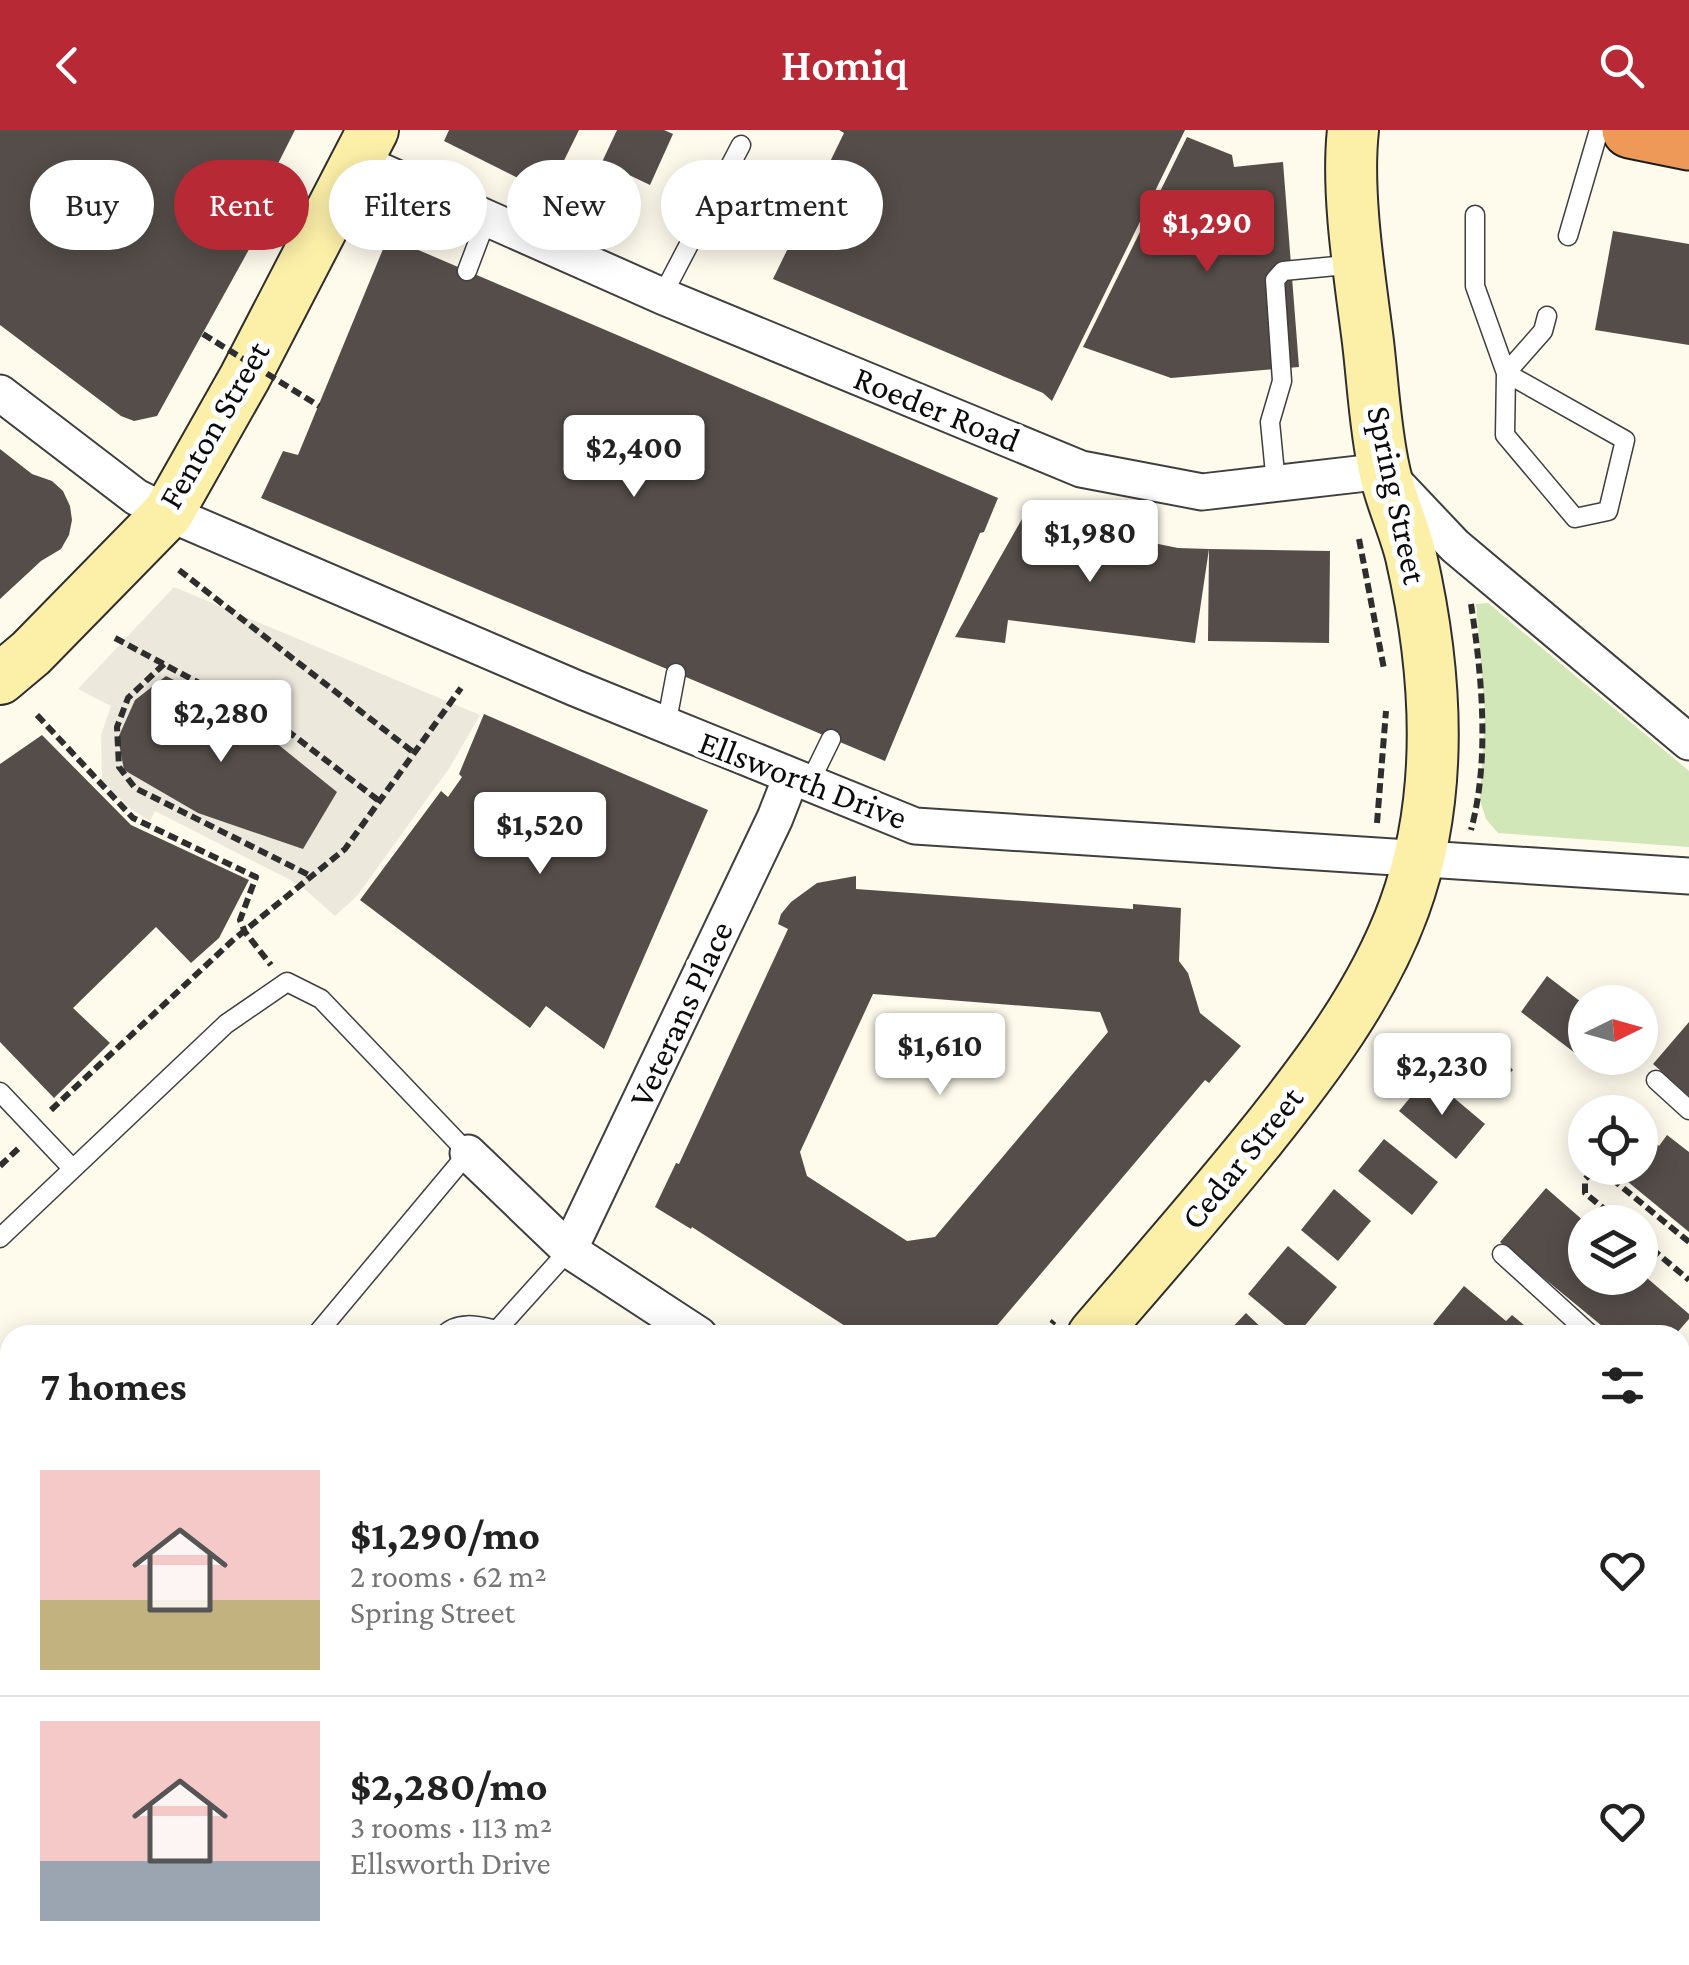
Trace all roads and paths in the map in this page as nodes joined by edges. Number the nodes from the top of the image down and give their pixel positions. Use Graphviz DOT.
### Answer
graph roads {
  1 [pos="1353,130"];
  2 [pos="1599,130"];
  3 [pos="1630,130"];
  4 [pos="1689,142"];
  5 [pos="740,144"];
  6 [pos="365,146"];
  7 [pos="389,160"];
  8 [pos="1475,215"];
  9 [pos="487,218"];
  10 [pos="1568,236"];
  11 [pos="475,250"];
  12 [pos="1358,264"];
  13 [pos="467,272"];
  14 [pos="662,296"];
  15 [pos="1547,316"];
  16 [pos="203,334"];
  17 [pos="1506,372"];
  18 [pos="0,393"];
  19 [pos="319,406"];
  20 [pos="1384,471"];
  21 [pos="1276,484"];
  22 [pos="168,512"];
  23 [pos="1360,544"];
  24 [pos="179,570"];
  25 [pos="115,638"];
  26 [pos="164,664"];
  27 [pos="676,673"];
  28 [pos="1385,676"];
  29 [pos="0,679"];
  30 [pos="462,688"];
  31 [pos="1386,696"];
  32 [pos="37,715"];
  33 [pos="666,726"];
  34 [pos="831,739"];
  35 [pos="1689,742"];
  36 [pos="413,752"];
  37 [pos="800,781"];
  38 [pos="378,800"];
  39 [pos="1395,857"];
  40 [pos="311,876"];
  41 [pos="1689,876"];
  42 [pos="245,932"];
  43 [pos="266,959"];
  44 [pos="1656,1080"];
  45 [pos="0,1092"];
  46 [pos="1689,1110"];
  47 [pos="36,1130"];
  48 [pos="468,1153"];
  49 [pos="72,1168"];
  50 [pos="1600,1205"];
  51 [pos="1644,1205"];
  52 [pos="1658,1217"];
  53 [pos="0,1238"];
  54 [pos="1689,1242"];
  55 [pos="569,1250"];
  56 [pos="1502,1254"];
  57 [pos="1658,1254"];
  58 [pos="1689,1280"];
  59 [pos="324,1325"];
  60 [pos="504,1325"];
  61 [pos="683,1325"];
  62 [pos="1077,1325"];
  63 [pos="1580,1325"];
  1 -- 12 [label="street, Spring Street"];
  2 -- 10 [label="lane"];
  3 -- 4 [label="highway"];
  5 -- 14 [label="lane"];
  6 -- 7 [label="street, Roeder Road"];
  6 -- 22 [label="street, Fenton Street"];
  8 -- 17 [label="lane"];
  9 -- 14 [label="street, Roeder Road"];
  11 -- 13 [label="lane"];
  12 -- 20 [label="street, Spring Street"];
  12 -- 21 [label="lane"];
  14 -- 21 [label="street, Roeder Road"];
  15 -- 17 [label="lane"];
  16 -- 19 [label="path, bridge"];
  17 -- 17 [label="lane"];
  18 -- 22 [label="street, Ellsworth Drive"];
  20 -- 21 [label="street, Roeder Road"];
  20 -- 35 [label="street"];
  20 -- 39 [label="street, Spring Street"];
  22 -- 29 [label="street, Fenton Street"];
  22 -- 33 [label="street, Ellsworth Drive"];
  23 -- 28 [label="path"];
  24 -- 36 [label="path"];
  25 -- 26 [label="path"];
  26 -- 38 [label="path"];
  26 -- 40 [label="path"];
  27 -- 33 [label="lane"];
  30 -- 36 [label="path"];
  31 -- 39 [label="path"];
  32 -- 42 [label="path"];
  33 -- 37 [label="street, Ellsworth Drive"];
  34 -- 37 [label="lane"];
  36 -- 38 [label="path"];
  37 -- 39 [label="street, Ellsworth Drive"];
  37 -- 55 [label="street, Veterans Place"];
  38 -- 40 [label="path"];
  39 -- 41 [label="street, Ellsworth Drive"];
  39 -- 62 [label="street, Cedar Street"];
  40 -- 42 [label="path"];
  42 -- 43 [label="path"];
  42 -- 47 [label="path"];
  44 -- 46 [label="lane"];
  45 -- 47 [label="lane"];
  47 -- 49 [label="lane"];
  48 -- 49 [label="lane"];
  48 -- 55 [label="street"];
  48 -- 59 [label="lane"];
  49 -- 53 [label="lane"];
  50 -- 51 [label="path"];
  52 -- 54 [label="path"];
  55 -- 60 [label="lane"];
  55 -- 61 [label="street"];
  56 -- 63 [label="lane"];
  57 -- 58 [label="path"];
}
